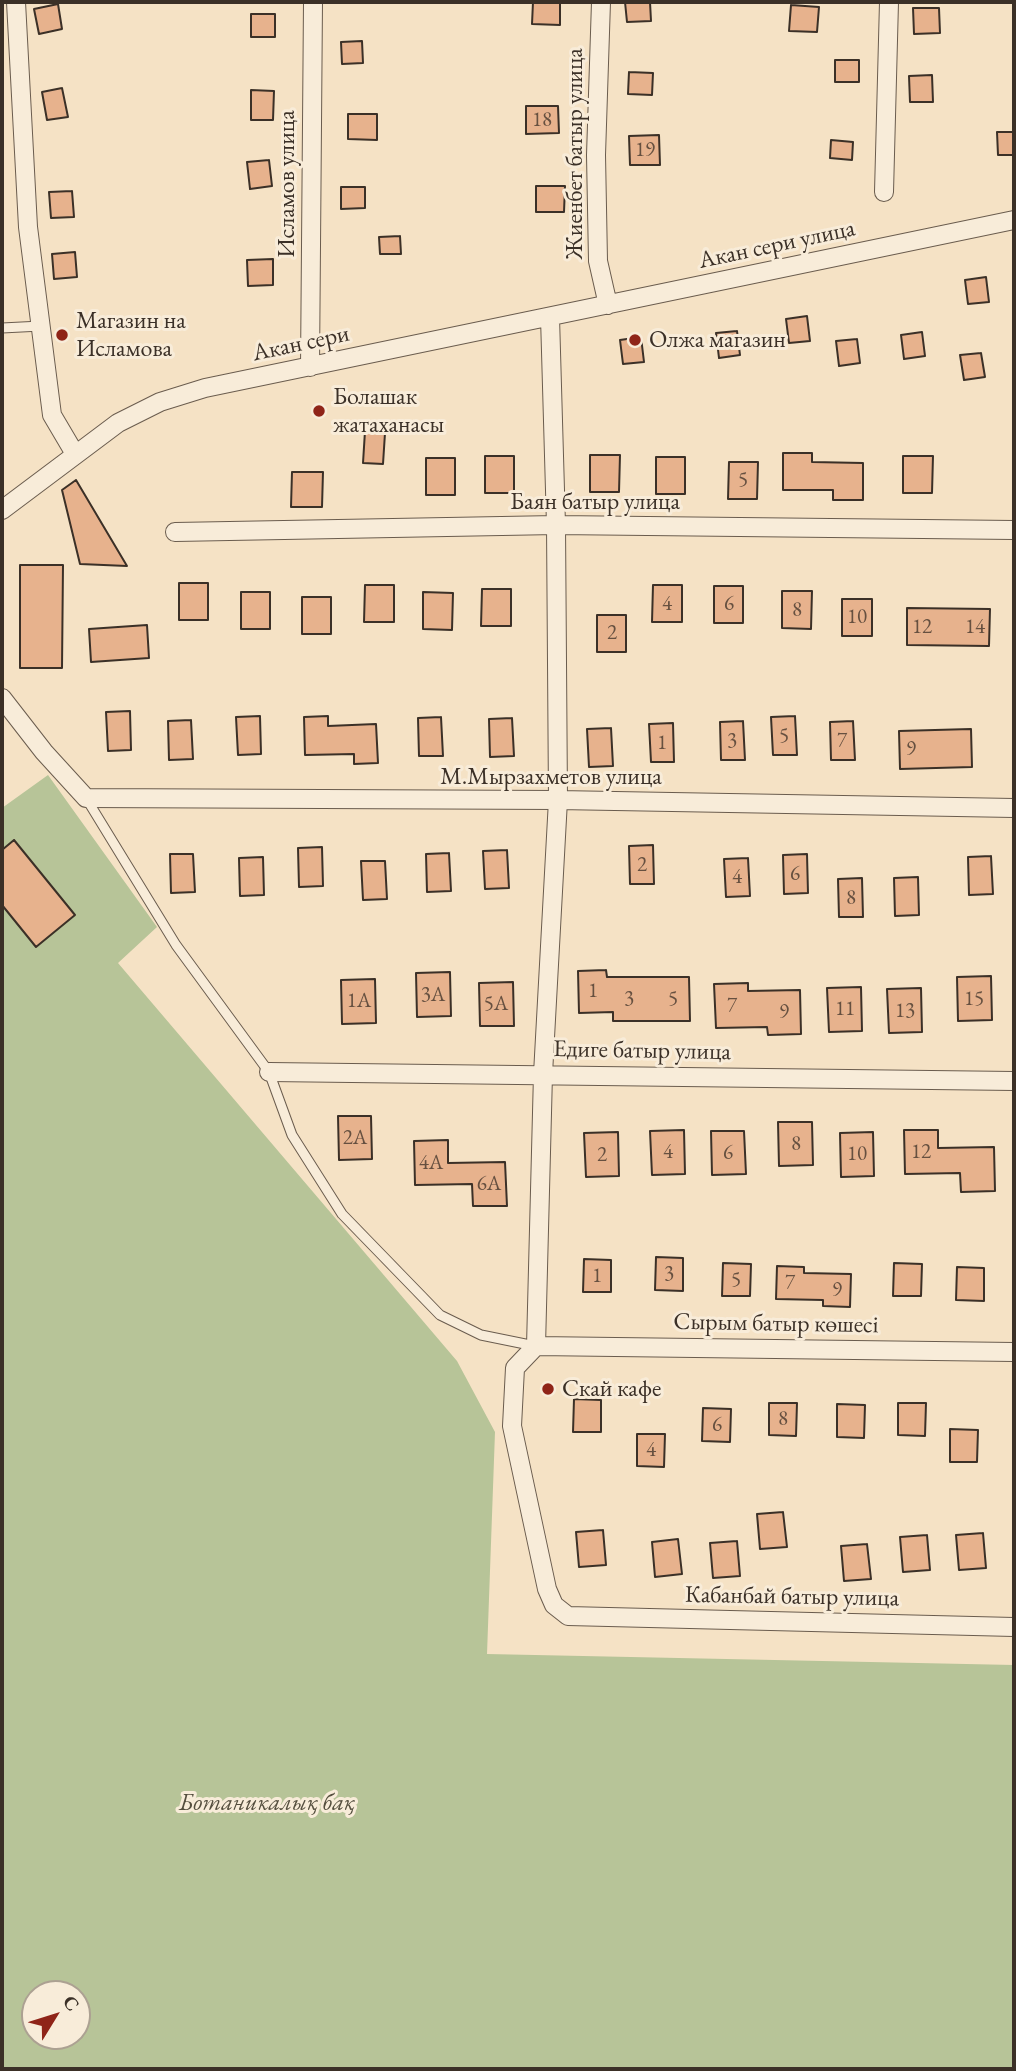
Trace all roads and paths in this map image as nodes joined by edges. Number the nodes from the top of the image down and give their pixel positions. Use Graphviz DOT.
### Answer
graph roads {
  1 [pos="16,2"];
  2 [pos="313,2"];
  3 [pos="601,2"];
  4 [pos="889,2"];
  5 [pos="884,192"];
  6 [pos="1014,220"];
  7 [pos="608,305"];
  8 [pos="550,317"];
  9 [pos="41,326"];
  10 [pos="2,328"];
  11 [pos="310,367"];
  12 [pos="75,454"];
  13 [pos="2,510"];
  14 [pos="556,524"];
  15 [pos="1014,530"];
  16 [pos="175,532"];
  17 [pos="2,698"];
  18 [pos="86,798"];
  19 [pos="558,800"];
  20 [pos="1014,808"];
  21 [pos="269,1072"];
  22 [pos="543,1074"];
  23 [pos="1014,1081"];
  24 [pos="537,1346"];
  25 [pos="1014,1352"];
  26 [pos="1014,1627"];
  1 -- 9 [label="street"];
  2 -- 11 [label="street, Исламов улица"];
  3 -- 7 [label="street, Жиенбет батыр улица"];
  4 -- 5 [label="street"];
  6 -- 7 [label="street, Акан сери улица"];
  7 -- 8 [label="street, Акан сери улица"];
  8 -- 11 [label="street, Акан сери"];
  8 -- 14 [label="street"];
  9 -- 10 [label="lane"];
  9 -- 12 [label="street"];
  11 -- 12 [label="street, Акан сери"];
  12 -- 13 [label="street, Акан сери"];
  14 -- 15 [label="street, Баян батыр улица"];
  14 -- 16 [label="street, Баян батыр улица"];
  14 -- 19 [label="street"];
  17 -- 18 [label="street"];
  18 -- 19 [label="street, М.Мырзахметов улица"];
  18 -- 21 [label="lane"];
  19 -- 20 [label="street, М.Мырзахметов улица"];
  19 -- 22 [label="street"];
  21 -- 22 [label="street, Едиге батыр улица"];
  21 -- 24 [label="lane"];
  22 -- 23 [label="street, Едиге батыр улица"];
  22 -- 24 [label="street"];
  24 -- 25 [label="street, Сырым батыр көшесі"];
  24 -- 26 [label="street, Кабанбай батыр улица"];
}
